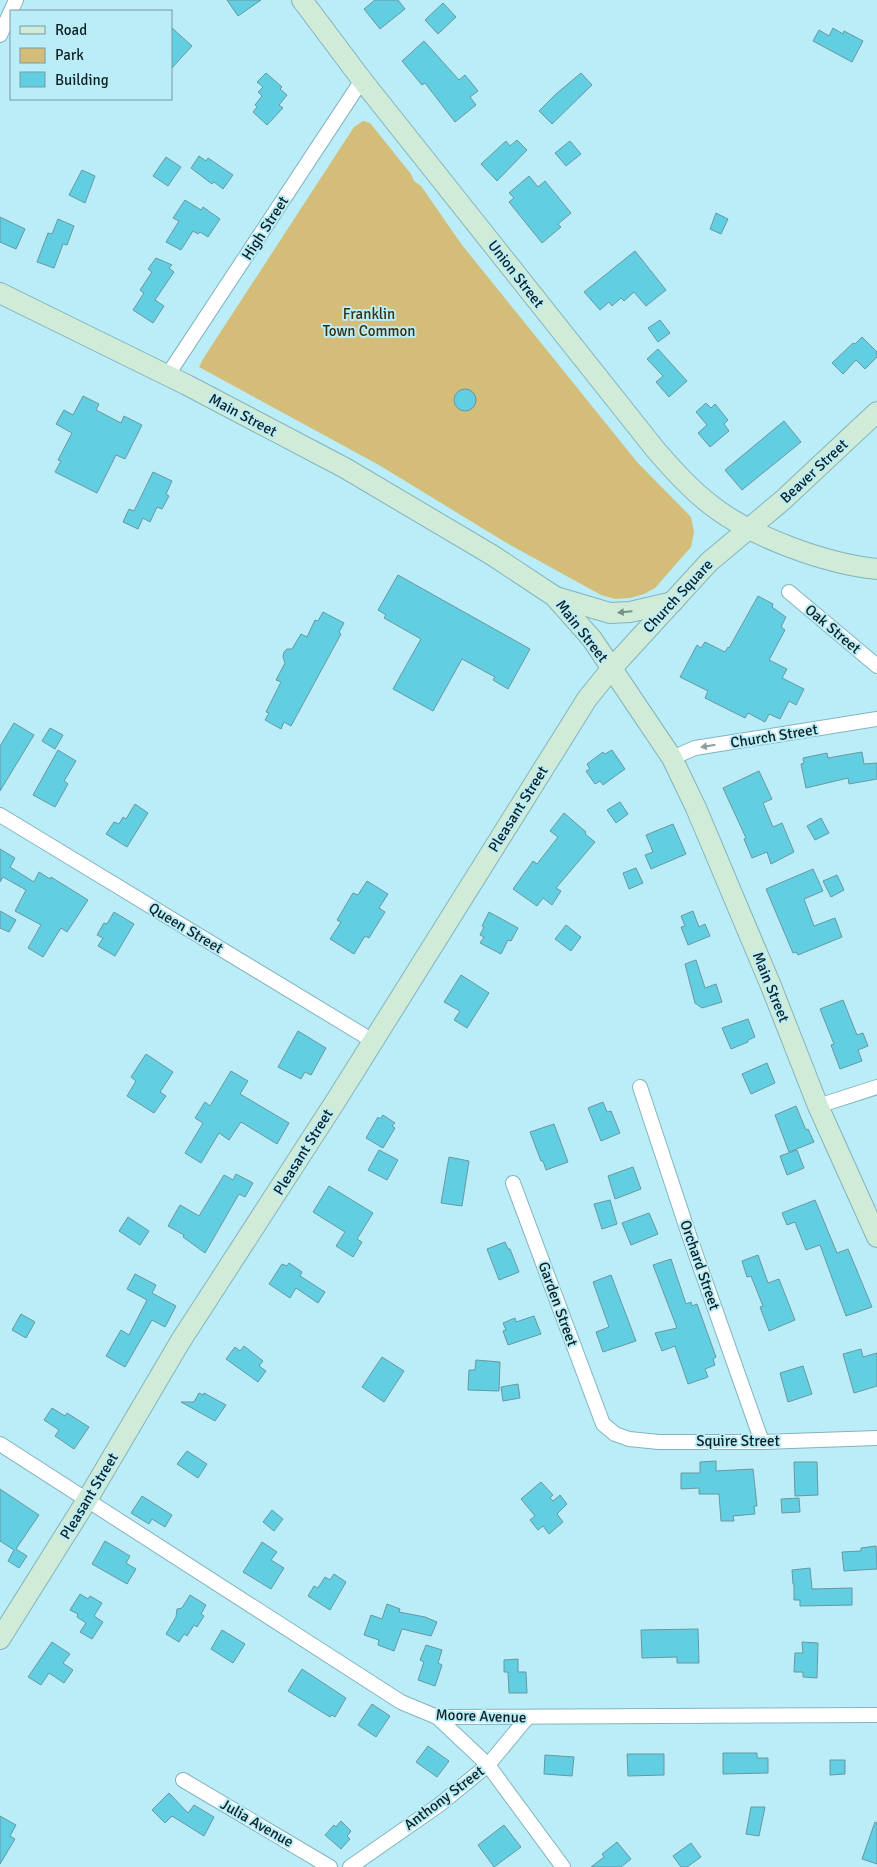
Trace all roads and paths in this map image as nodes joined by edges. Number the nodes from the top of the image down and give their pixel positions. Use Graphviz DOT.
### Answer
graph roads {
  1 [pos="302,0"];
  2 [pos="10,13"];
  3 [pos="0,35"];
  4 [pos="362,80"];
  5 [pos="0,293"];
  6 [pos="167,376"];
  7 [pos="877,412"];
  8 [pos="749,528"];
  9 [pos="877,569"];
  10 [pos="789,592"];
  11 [pos="554,596"];
  12 [pos="673,602"];
  13 [pos="877,666"];
  14 [pos="611,669"];
  15 [pos="877,719"];
  16 [pos="672,758"];
  17 [pos="0,815"];
  18 [pos="372,1041"];
  19 [pos="640,1087"];
  20 [pos="877,1088"];
  21 [pos="818,1106"];
  22 [pos="513,1183"];
  23 [pos="877,1237"];
  24 [pos="603,1424"];
  25 [pos="877,1438"];
  26 [pos="762,1442"];
  27 [pos="0,1444"];
  28 [pos="87,1500"];
  29 [pos="0,1639"];
  30 [pos="877,1715"];
  31 [pos="437,1717"];
  32 [pos="527,1718"];
  33 [pos="488,1764"];
  34 [pos="184,1780"];
  35 [pos="330,1867"];
  36 [pos="350,1867"];
  37 [pos="563,1867"];
  1 -- 4 [label="main road, Union Street"];
  2 -- 3 [label="street"];
  4 -- 6 [label="street, High Street"];
  4 -- 8 [label="main road, Union Street"];
  5 -- 6 [label="main road, Main Street"];
  6 -- 11 [label="main road, Main Street"];
  7 -- 8 [label="main road, Beaver Street"];
  8 -- 9 [label="main road, Union Street"];
  8 -- 12 [label="main road, Church Square"];
  10 -- 13 [label="street, Oak Street"];
  12 -- 11 [label="main road, one-way"];
  11 -- 14 [label="main road, Main Street"];
  12 -- 14 [label="main road, Church Square"];
  14 -- 16 [label="main road, Main Street"];
  14 -- 18 [label="main road, Pleasant Street"];
  15 -- 16 [label="street, Church Street, one-way"];
  16 -- 21 [label="main road, Main Street"];
  17 -- 18 [label="street, Queen Street"];
  18 -- 28 [label="main road, Pleasant Street"];
  19 -- 26 [label="street, Orchard Street"];
  20 -- 21 [label="street"];
  21 -- 23 [label="main road, Main Street"];
  22 -- 24 [label="street, Garden Street"];
  24 -- 26 [label="street, Squire Street"];
  25 -- 26 [label="street, Squire Street"];
  27 -- 28 [label="street, Moore Avenue"];
  28 -- 29 [label="main road, Pleasant Street"];
  28 -- 31 [label="street, Moore Avenue"];
  30 -- 32 [label="street, Moore Avenue"];
  31 -- 32 [label="street, Moore Avenue"];
  31 -- 33 [label="street"];
  32 -- 33 [label="street, Anthony Street"];
  33 -- 36 [label="street, Anthony Street"];
  33 -- 37 [label="street"];
  34 -- 35 [label="street, Julia Avenue"];
}
